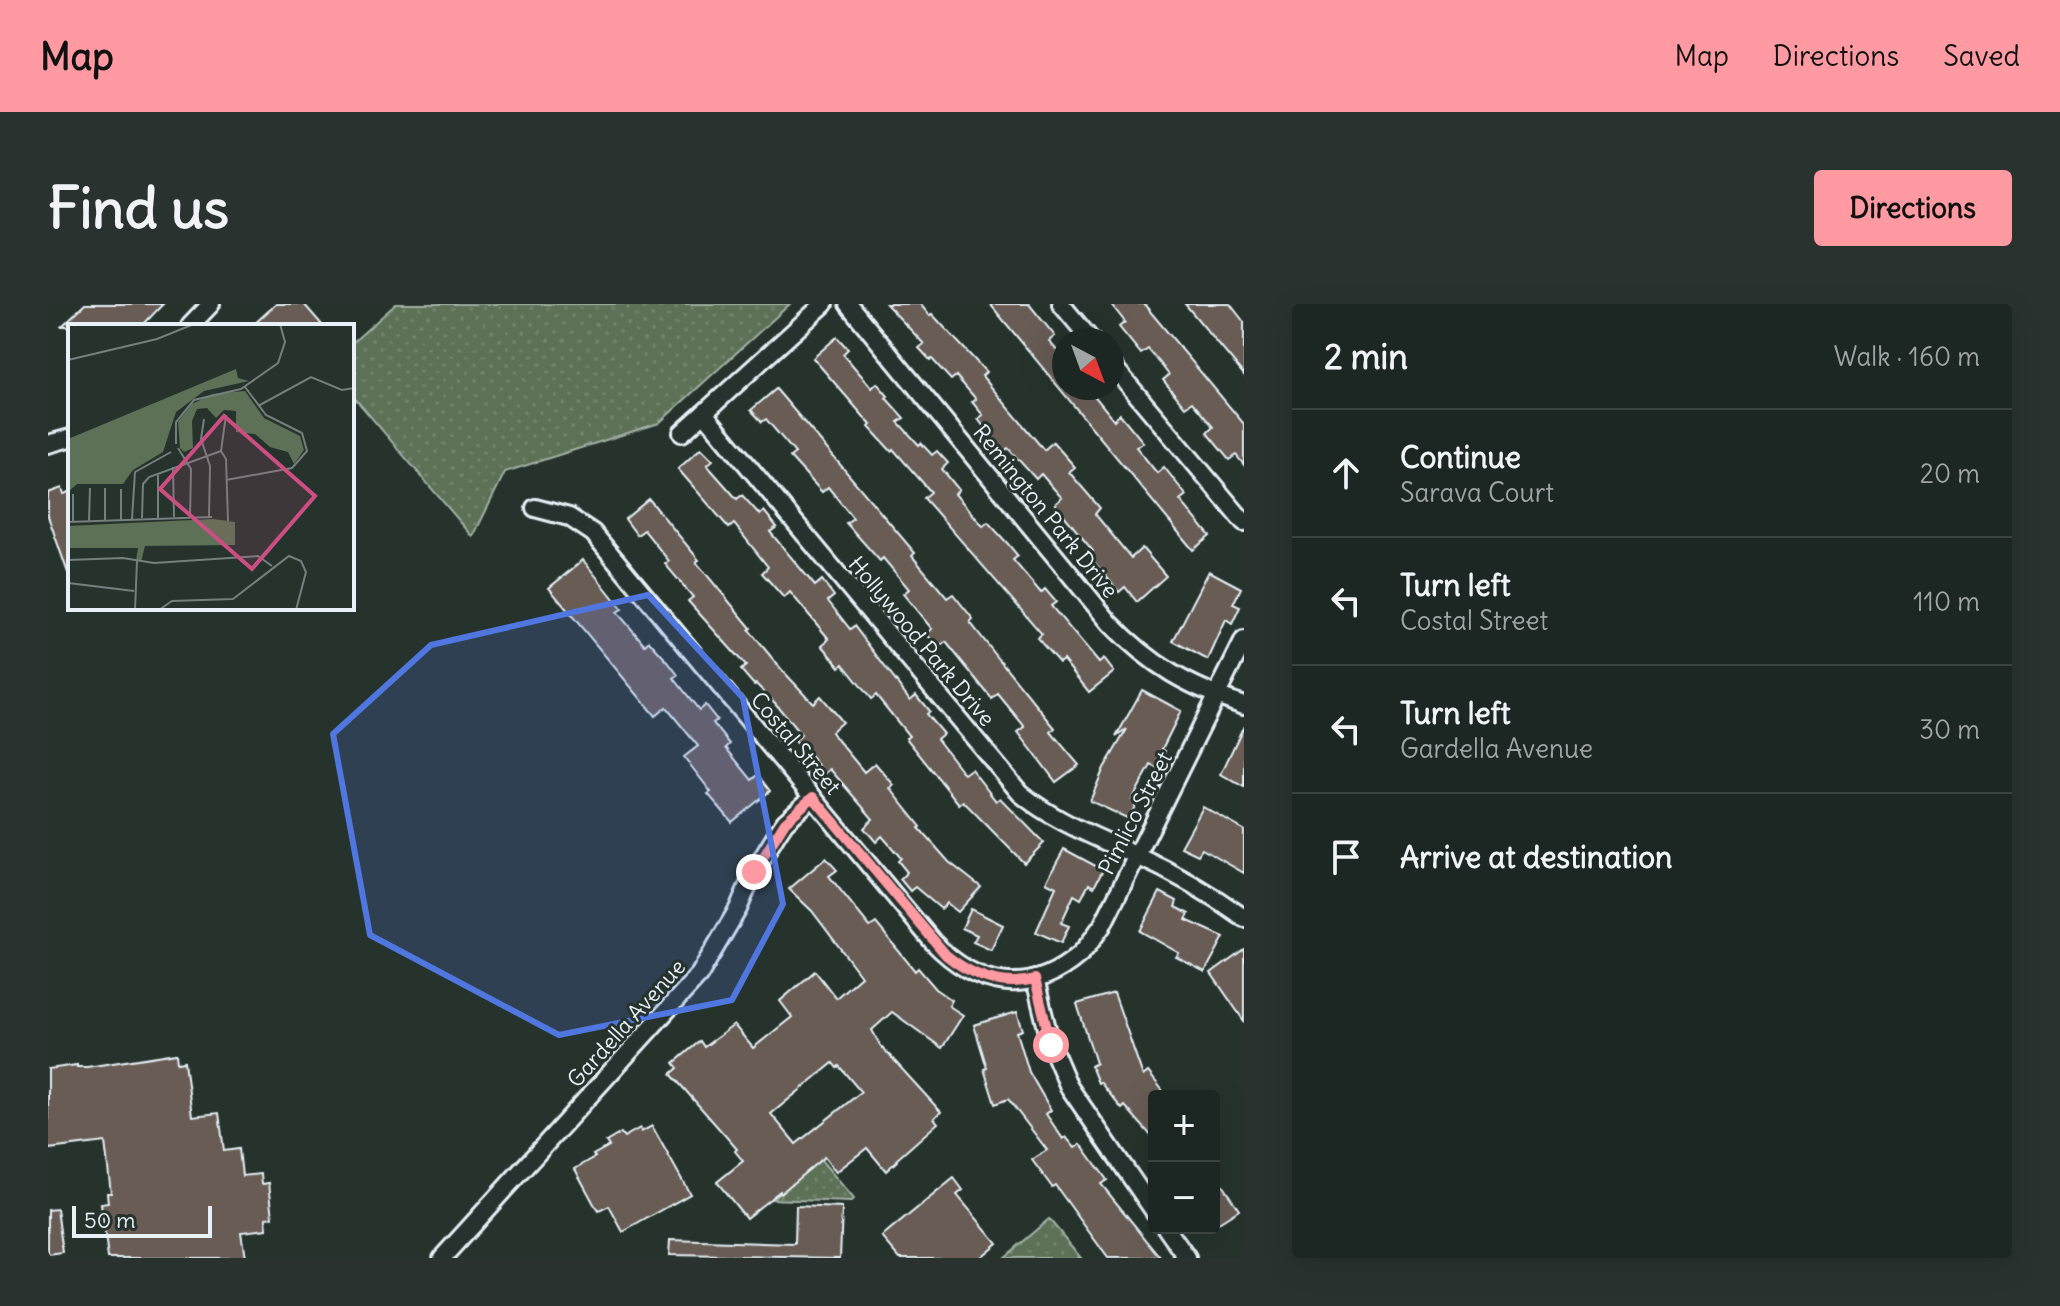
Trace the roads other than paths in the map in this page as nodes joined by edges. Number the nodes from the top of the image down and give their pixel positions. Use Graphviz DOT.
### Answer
graph roads {
  1 [pos="211,304"];
  2 [pos="824,304"];
  3 [pos="848,304"];
  4 [pos="1061,304"];
  5 [pos="192,324"];
  6 [pos="1081,328"];
  7 [pos="1124,379"];
  8 [pos="704,413"];
  9 [pos="682,433"];
  10 [pos="68,439"];
  11 [pos="48,444"];
  12 [pos="535,508"];
  13 [pos="1244,522"];
  14 [pos="1244,640"];
  15 [pos="1218,696"];
  16 [pos="1244,705"];
  17 [pos="813,797"];
  18 [pos="1138,856"];
  19 [pos="1244,918"];
  20 [pos="1035,979"];
  21 [pos="1148,1203"];
  22 [pos="1170,1234"];
  23 [pos="442,1258"];
  24 [pos="1187,1258"];
  1 -- 5 [label="street"];
  2 -- 8 [label="street"];
  3 -- 15 [label="street, Remington Park Drive"];
  4 -- 6 [label="street"];
  7 -- 13 [label="street"];
  8 -- 9 [label="street"];
  8 -- 18 [label="street, Hollywood Park Drive"];
  10 -- 11 [label="street"];
  12 -- 17 [label="street, Costal Street"];
  14 -- 15 [label="street, Pimlico Street"];
  15 -- 16 [label="street, Remington Park Drive"];
  15 -- 18 [label="street, Pimlico Street"];
  17 -- 20 [label="street, Costal Street"];
  17 -- 23 [label="street, Gardella Avenue"];
  18 -- 19 [label="street, Hollywood Park Drive"];
  18 -- 20 [label="street, Pimlico Street"];
  20 -- 21 [label="street"];
  22 -- 24 [label="street"];
}
